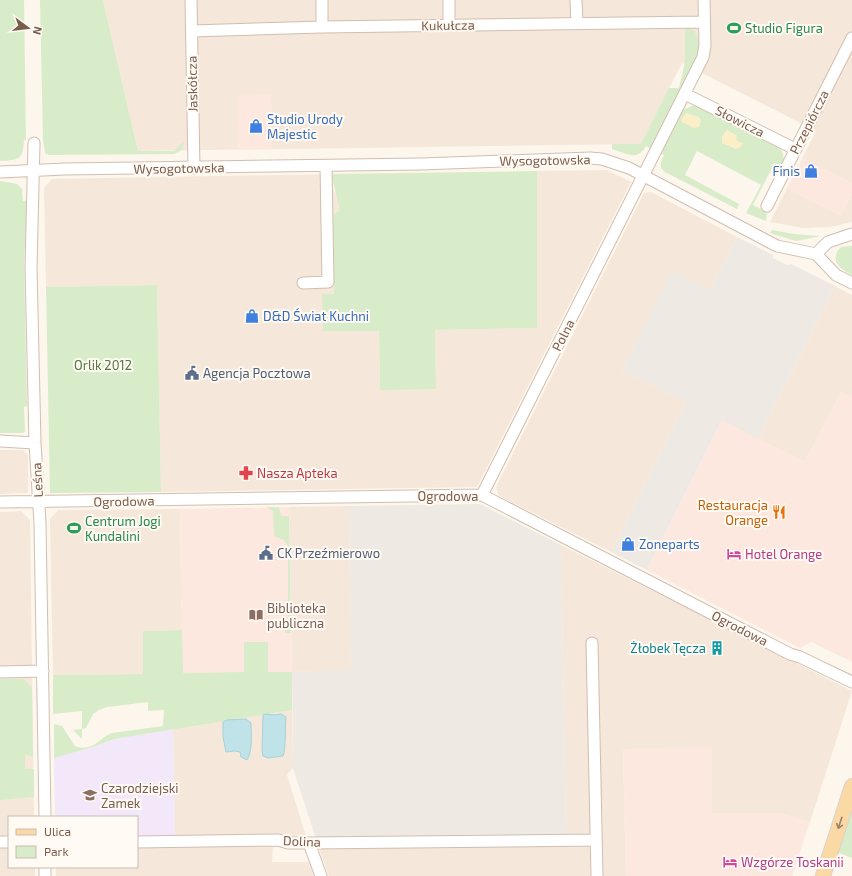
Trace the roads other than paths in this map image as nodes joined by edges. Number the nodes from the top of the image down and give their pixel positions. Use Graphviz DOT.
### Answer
graph roads {
  1 [pos="191,0"];
  2 [pos="322,0"];
  3 [pos="449,0"];
  4 [pos="576,0"];
  5 [pos="704,0"];
  6 [pos="704,22"];
  7 [pos="577,23"];
  8 [pos="449,24"];
  9 [pos="322,27"];
  10 [pos="192,31"];
  11 [pos="852,38"];
  12 [pos="685,94"];
  13 [pos="34,143"];
  14 [pos="796,149"];
  15 [pos="326,166"];
  16 [pos="194,168"];
  17 [pos="33,170"];
  18 [pos="0,172"];
  19 [pos="643,176"];
  20 [pos="767,206"];
  21 [pos="852,234"];
  22 [pos="816,254"];
  23 [pos="303,283"];
  24 [pos="852,283"];
  25 [pos="0,441"];
  26 [pos="35,442"];
  27 [pos="482,495"];
  28 [pos="0,502"];
  29 [pos="38,503"];
  30 [pos="592,643"];
  31 [pos="43,671"];
  32 [pos="0,672"];
  33 [pos="852,682"];
  34 [pos="852,786"];
  35 [pos="45,816"];
  36 [pos="596,840"];
  37 [pos="138,842"];
  38 [pos="309,843"];
  39 [pos="321,876"];
  40 [pos="597,876"];
  41 [pos="823,876"];
  1 -- 10 [label="street, Jaskółcza"];
  2 -- 9 [label="street"];
  3 -- 8 [label="street"];
  4 -- 7 [label="street"];
  5 -- 6 [label="street"];
  6 -- 7 [label="street, Kukułcza"];
  6 -- 12 [label="street"];
  7 -- 8 [label="street, Kukułcza"];
  8 -- 9 [label="street, Kukułcza"];
  9 -- 10 [label="street, Kukułcza"];
  10 -- 16 [label="street, Jaskółcza"];
  11 -- 14 [label="street, Przepiórcza"];
  12 -- 14 [label="street, Słowicza"];
  12 -- 19 [label="street"];
  13 -- 17 [label="street, Leśna"];
  14 -- 20 [label="street, Przepiórcza"];
  15 -- 16 [label="street, Wysogotowska"];
  15 -- 19 [label="street, Wysogotowska"];
  15 -- 23 [label="street"];
  16 -- 17 [label="street, Wysogotowska"];
  17 -- 18 [label="street, Wysogotowska"];
  17 -- 26 [label="street, Leśna"];
  19 -- 22 [label="street, Wysogotowska"];
  19 -- 27 [label="street, Polna"];
  21 -- 22 [label="street"];
  22 -- 24 [label="street"];
  25 -- 26 [label="street"];
  26 -- 29 [label="street, Leśna"];
  27 -- 29 [label="street, Ogrodowa"];
  27 -- 33 [label="street, Ogrodowa"];
  28 -- 29 [label="street, Ogrodowa"];
  29 -- 31 [label="street, Leśna"];
  30 -- 36 [label="street"];
  31 -- 32 [label="street"];
  31 -- 35 [label="street, Leśna"];
  34 -- 41 [label="main road, one-way"];
  36 -- 38 [label="street, Dolina"];
  36 -- 40 [label="street"];
  37 -- 38 [label="street, Dolina"];
  38 -- 39 [label="street"];
}
